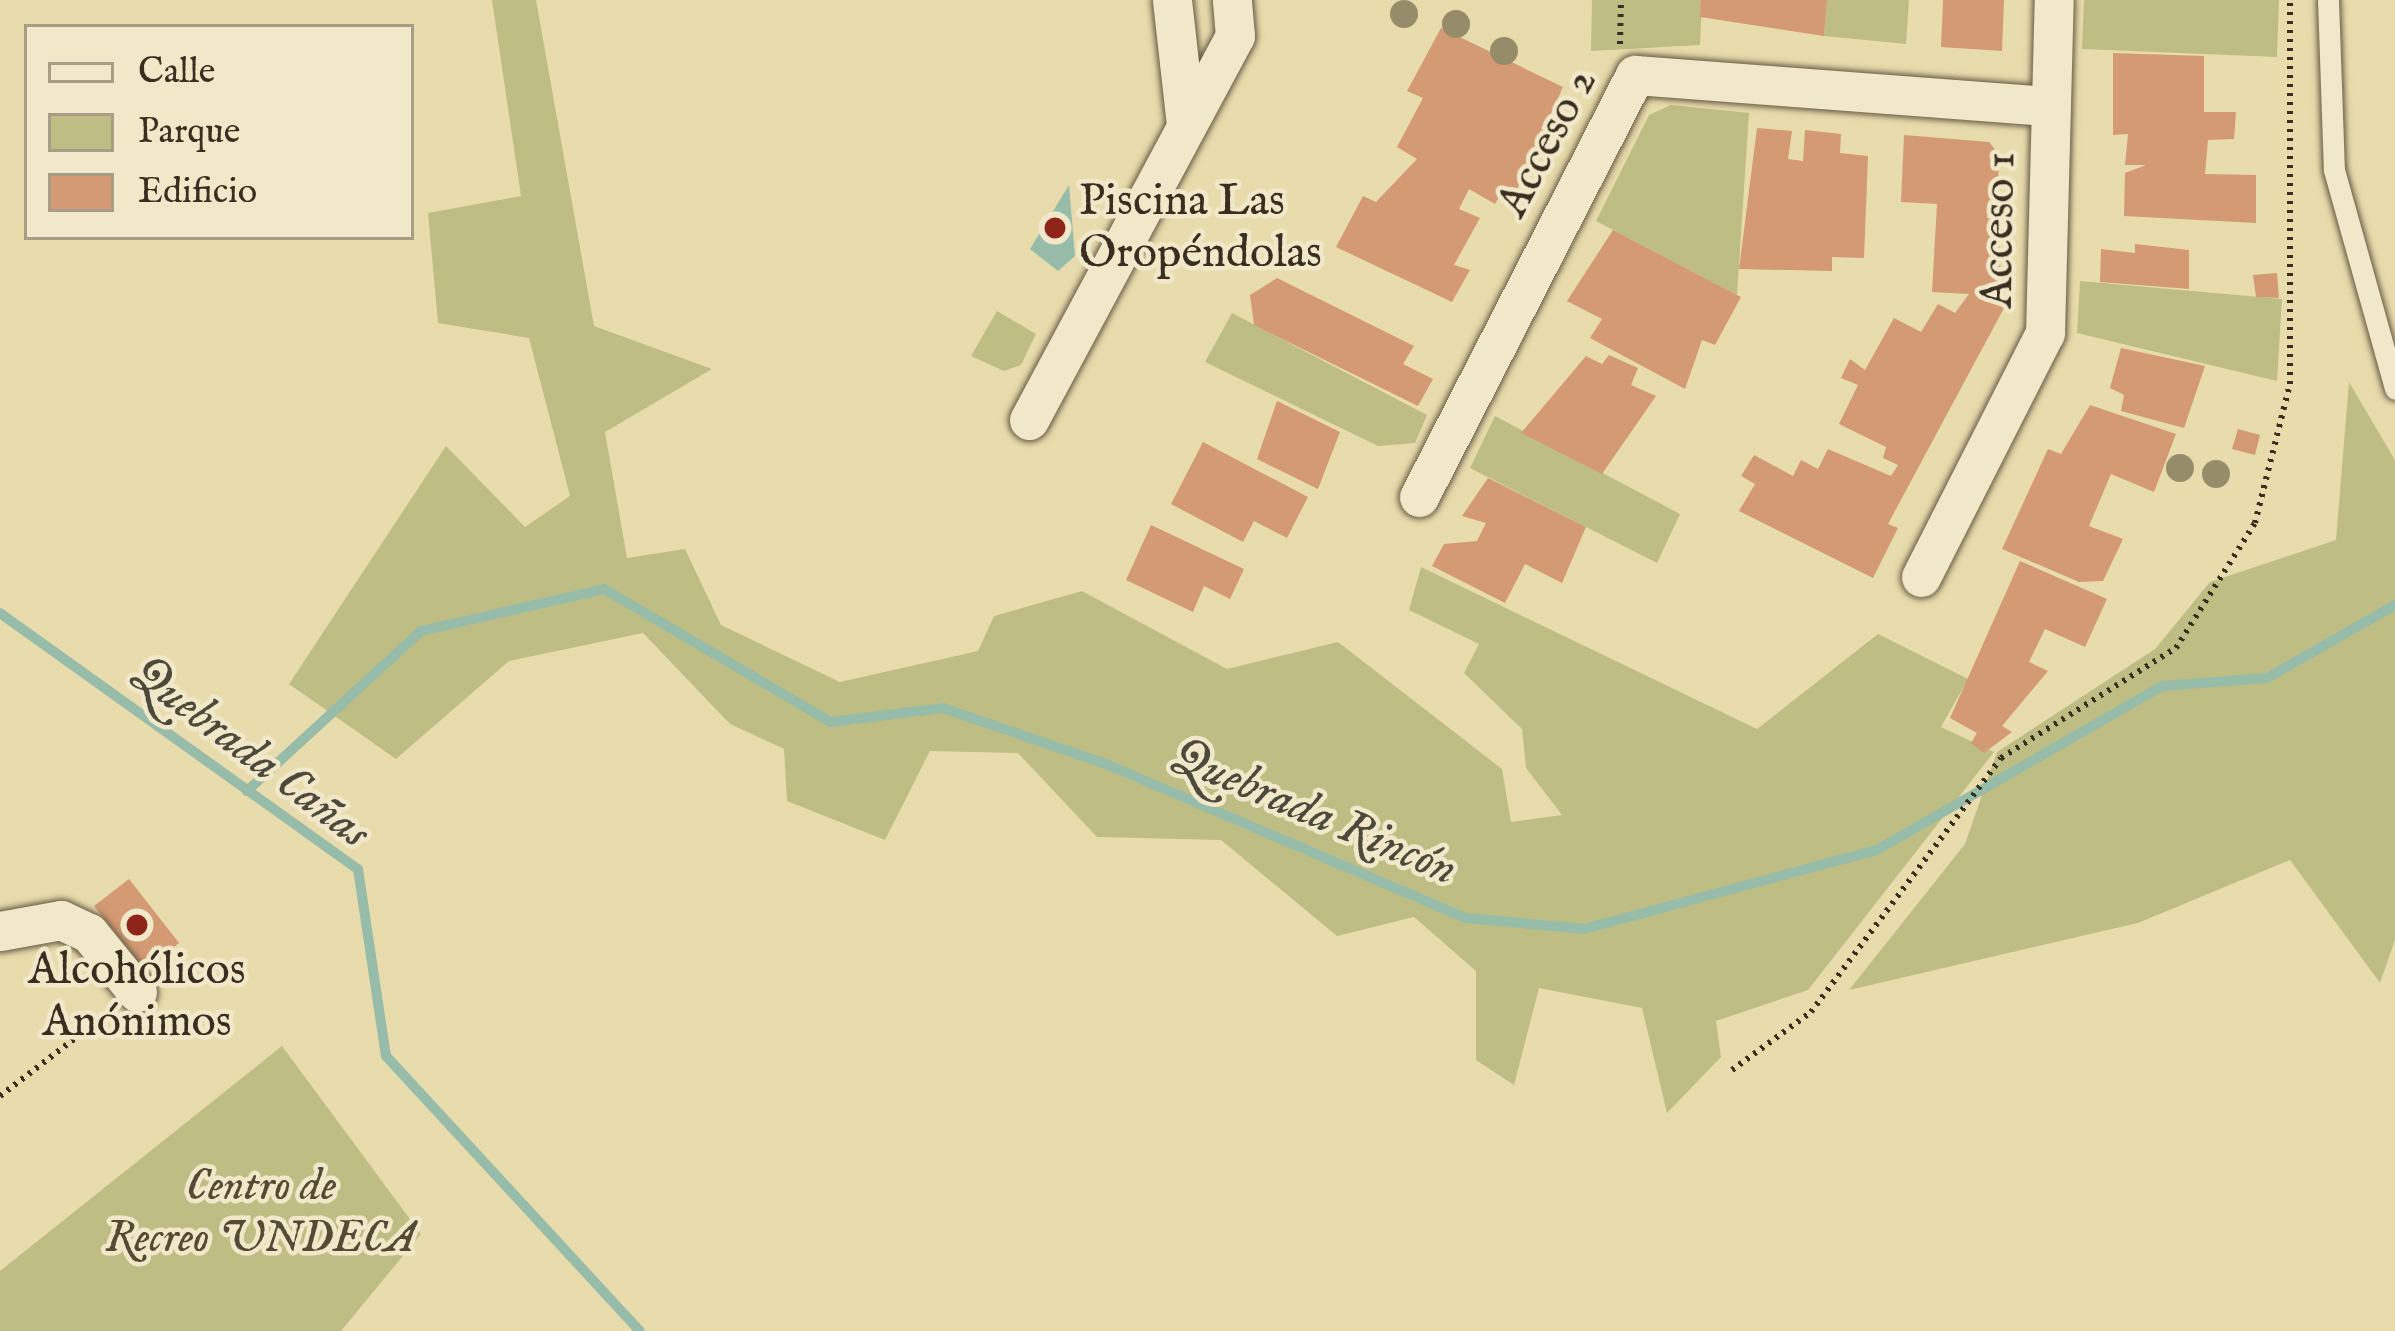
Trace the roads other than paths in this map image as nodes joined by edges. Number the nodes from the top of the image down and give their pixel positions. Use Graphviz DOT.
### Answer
graph roads {
  1 [pos="1172,0"];
  2 [pos="1232,0"];
  3 [pos="2054,0"];
  4 [pos="2328,0"];
  5 [pos="2051,106"];
  6 [pos="1186,125"];
  7 [pos="2395,388"];
  8 [pos="1029,420"];
  9 [pos="1419,496"];
  10 [pos="1921,577"];
  11 [pos="0,931"];
  12 [pos="137,992"];
  1 -- 6 [label="street"];
  2 -- 6 [label="street"];
  3 -- 5 [label="street, Acceso 1"];
  4 -- 7 [label="lane"];
  5 -- 9 [label="street, Acceso 2"];
  5 -- 10 [label="street, Acceso 1"];
  6 -- 8 [label="street"];
  11 -- 12 [label="street"];
}
